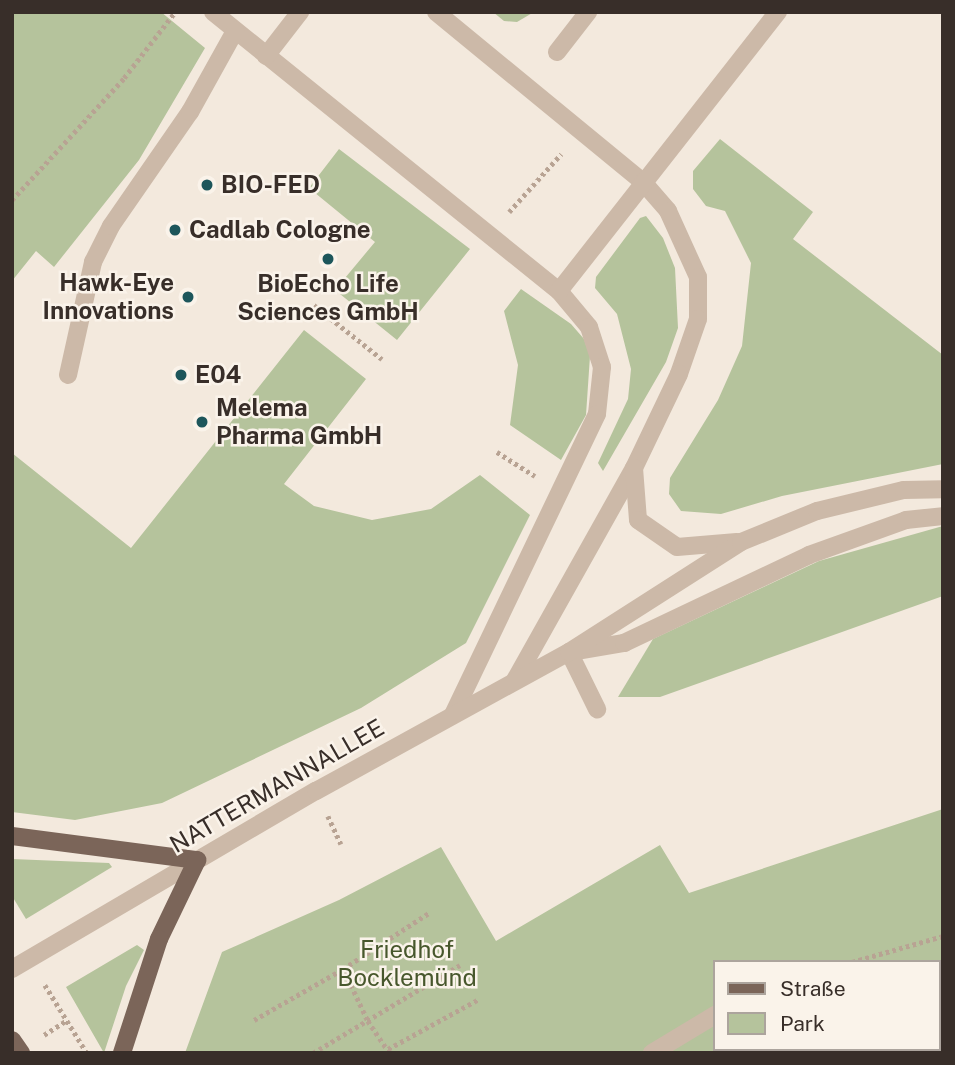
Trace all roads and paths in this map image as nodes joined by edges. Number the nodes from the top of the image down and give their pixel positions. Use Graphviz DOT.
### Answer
graph roads {
  1 [pos="175,12"];
  2 [pos="213,12"];
  3 [pos="300,12"];
  4 [pos="436,12"];
  5 [pos="589,12"];
  6 [pos="778,12"];
  7 [pos="235,31"];
  8 [pos="557,52"];
  9 [pos="266,56"];
  10 [pos="643,182"];
  11 [pos="12,200"];
  12 [pos="559,291"];
  13 [pos="314,305"];
  14 [pos="382,359"];
  15 [pos="68,375"];
  16 [pos="497,452"];
  17 [pos="634,468"];
  18 [pos="536,477"];
  19 [pos="943,489"];
  20 [pos="943,516"];
  21 [pos="741,542"];
  22 [pos="569,652"];
  23 [pos="515,680"];
  24 [pos="597,709"];
  25 [pos="453,714"];
  26 [pos="12,836"];
  27 [pos="197,860"];
  28 [pos="429,913"];
  29 [pos="943,936"];
  30 [pos="29,959"];
  31 [pos="859,960"];
  32 [pos="460,965"];
  33 [pos="343,969"];
  34 [pos="12,970"];
  35 [pos="477,1000"];
  36 [pos="713,1016"];
  37 [pos="254,1020"];
  38 [pos="367,1020"];
  39 [pos="12,1040"];
  40 [pos="388,1051"];
  41 [pos="21,1053"];
  42 [pos="87,1053"];
  43 [pos="122,1053"];
  44 [pos="313,1053"];
  45 [pos="652,1053"];
  1 -- 11 [label="path"];
  2 -- 7 [label="street"];
  3 -- 9 [label="street"];
  4 -- 10 [label="street"];
  5 -- 8 [label="street"];
  6 -- 10 [label="street"];
  7 -- 9 [label="street"];
  7 -- 15 [label="street"];
  9 -- 12 [label="street"];
  10 -- 12 [label="street"];
  10 -- 17 [label="street"];
  12 -- 25 [label="street"];
  13 -- 14 [label="path"];
  16 -- 18 [label="path"];
  17 -- 21 [label="street"];
  17 -- 23 [label="street"];
  19 -- 21 [label="street, NATTERMANNALLEE"];
  20 -- 22 [label="street, NATTERMANNALLEE"];
  21 -- 22 [label="street, NATTERMANNALLEE"];
  22 -- 23 [label="street, NATTERMANNALLEE"];
  22 -- 24 [label="street"];
  23 -- 25 [label="street, NATTERMANNALLEE"];
  25 -- 27 [label="street, NATTERMANNALLEE"];
  26 -- 27 [label="main road"];
  27 -- 30 [label="street, NATTERMANNALLEE"];
  27 -- 43 [label="main road"];
  28 -- 33 [label="path"];
  29 -- 31 [label="path"];
  30 -- 34 [label="street, NATTERMANNALLEE"];
  30 -- 42 [label="path"];
  32 -- 38 [label="path"];
  33 -- 37 [label="path"];
  33 -- 38 [label="path"];
  35 -- 40 [label="path"];
  36 -- 45 [label="street"];
  38 -- 40 [label="path"];
  38 -- 44 [label="path"];
  39 -- 41 [label="main road"];
}
